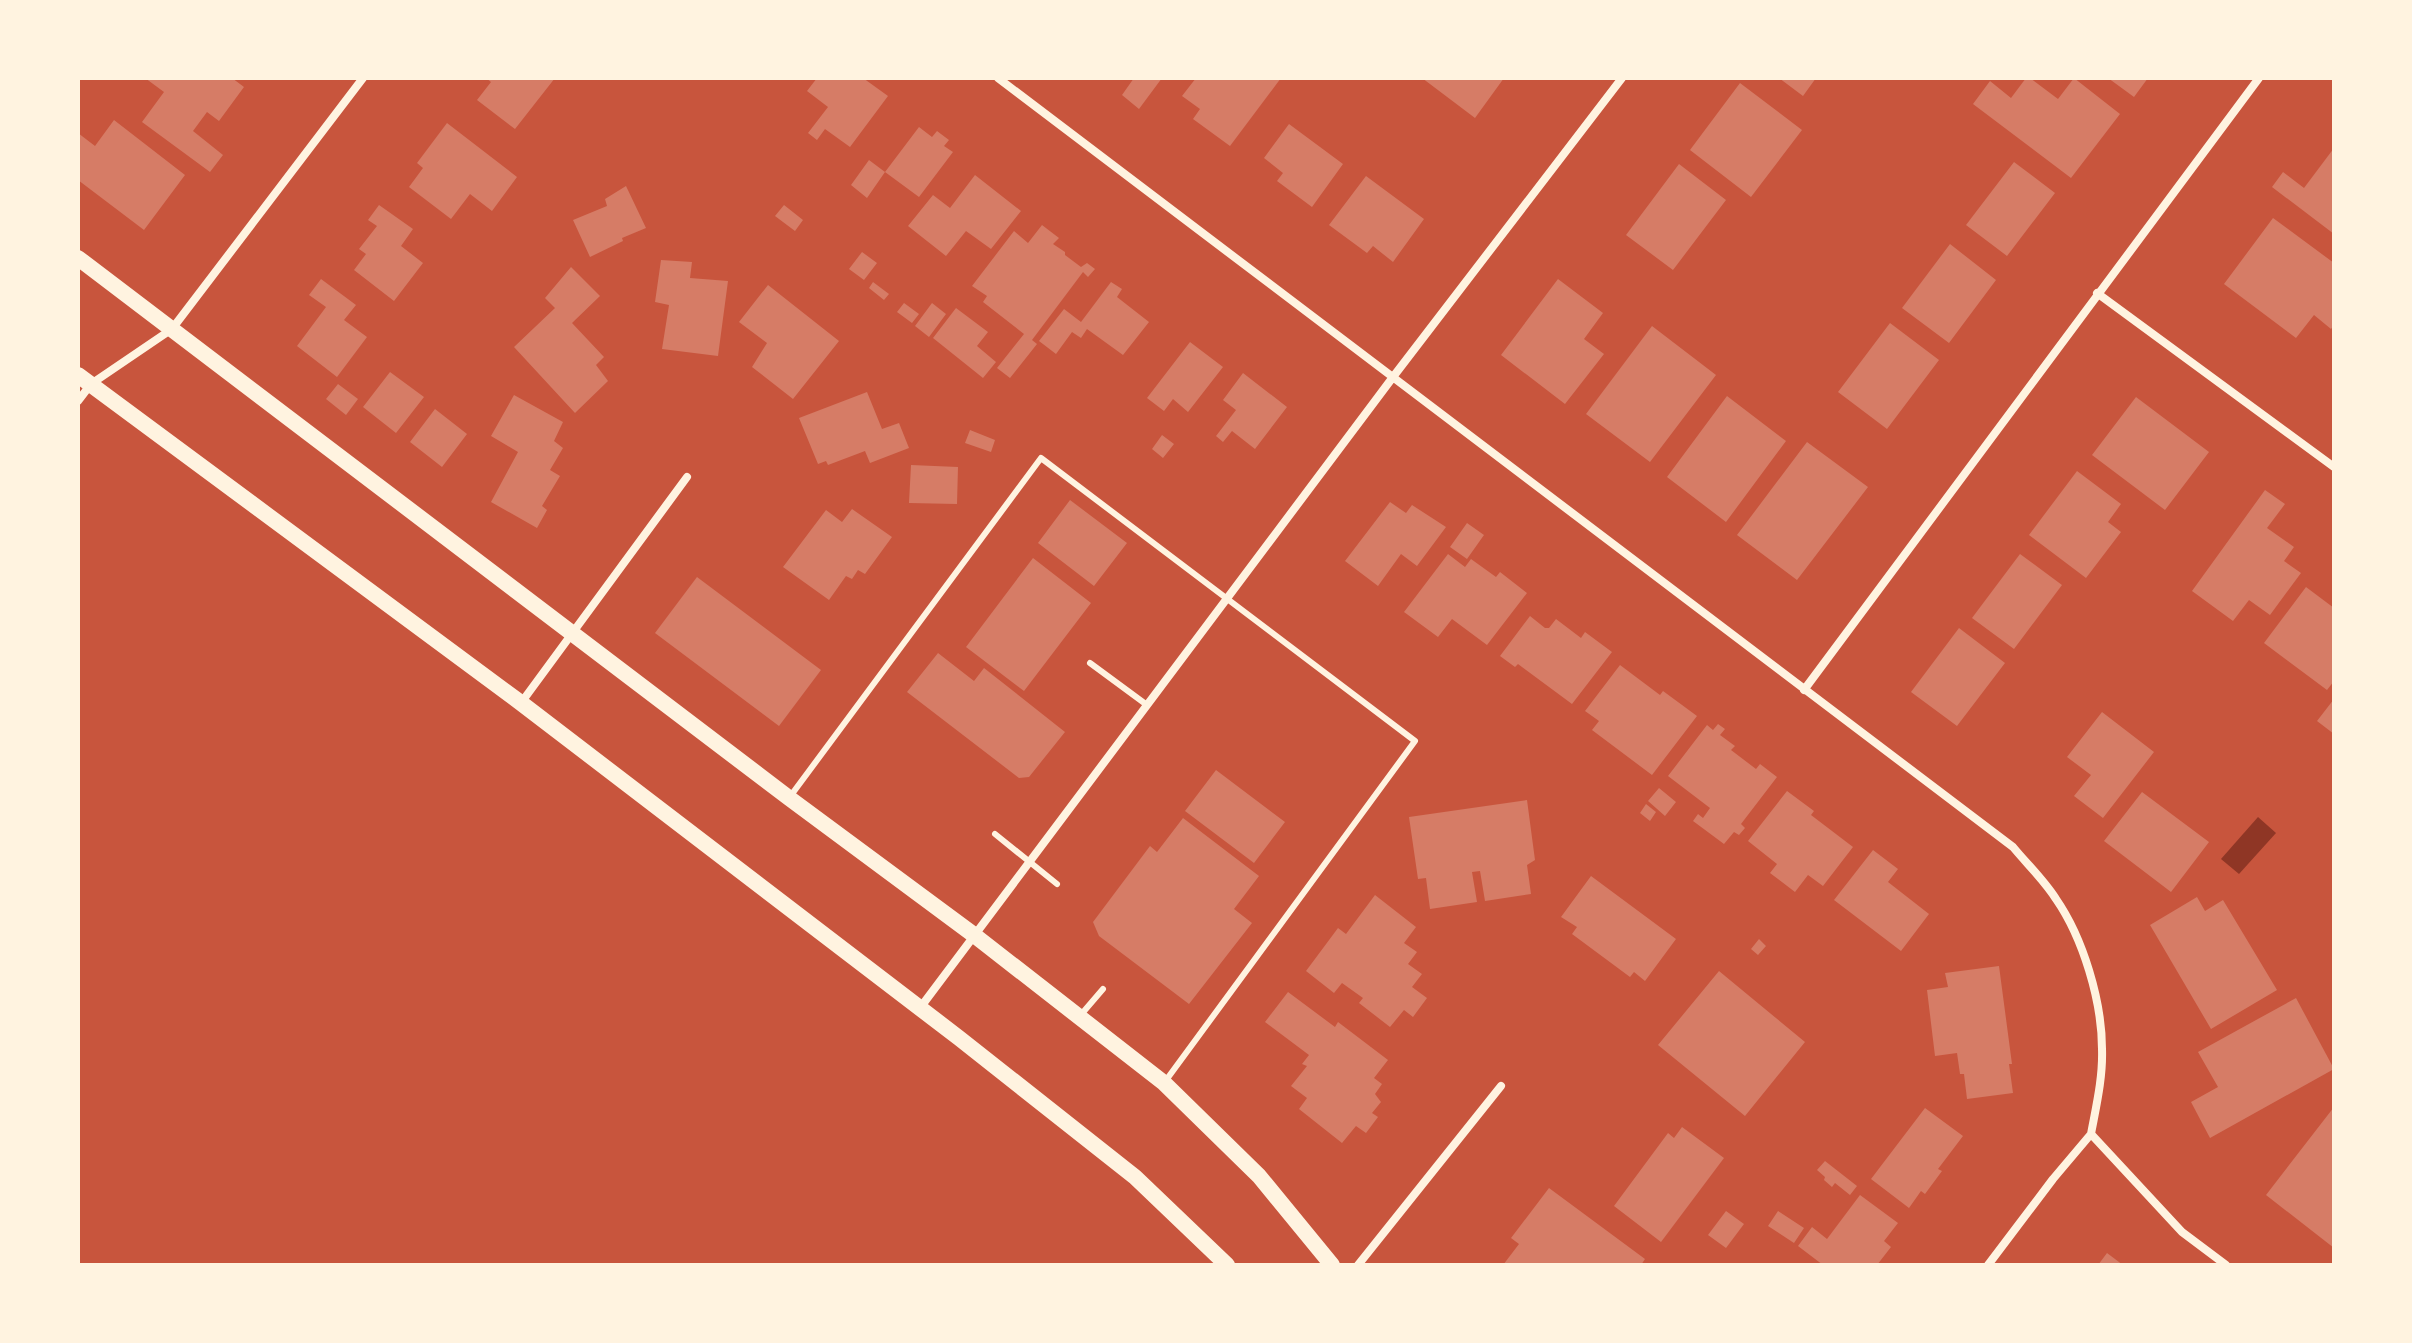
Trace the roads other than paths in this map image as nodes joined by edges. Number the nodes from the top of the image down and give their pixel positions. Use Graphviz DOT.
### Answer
graph roads {
  1 [pos="363,78"];
  2 [pos="998,78"];
  3 [pos="1622,78"];
  4 [pos="2259,78"];
  5 [pos="78,258"];
  6 [pos="2097,293"];
  7 [pos="172,329"];
  8 [pos="1393,377"];
  9 [pos="84,379"];
  10 [pos="78,401"];
  11 [pos="2334,467"];
  12 [pos="687,477"];
  13 [pos="1227,600"];
  14 [pos="573,633"];
  15 [pos="1090,663"];
  16 [pos="1804,690"];
  17 [pos="521,703"];
  18 [pos="1147,705"];
  19 [pos="789,798"];
  20 [pos="995,834"];
  21 [pos="1029,862"];
  22 [pos="1057,884"];
  23 [pos="974,935"];
  24 [pos="1103,989"];
  25 [pos="920,1008"];
  26 [pos="1079,1017"];
  27 [pos="1164,1083"];
  28 [pos="1501,1086"];
  29 [pos="2091,1134"];
  30 [pos="1225,1263"];
  31 [pos="1332,1265"];
  32 [pos="1358,1265"];
  33 [pos="1988,1265"];
  34 [pos="2226,1265"];
  1 -- 7 [label="street"];
  2 -- 8 [label="street"];
  3 -- 8 [label="street"];
  4 -- 6 [label="street"];
  5 -- 7 [label="main road"];
  6 -- 11 [label="street"];
  6 -- 16 [label="street"];
  7 -- 9 [label="street"];
  7 -- 14 [label="main road"];
  8 -- 13 [label="street"];
  8 -- 16 [label="street"];
  9 -- 10 [label="street"];
  9 -- 17 [label="main road"];
  12 -- 14 [label="street"];
  13 -- 18 [label="street"];
  13 -- 19 [label="lane"];
  13 -- 27 [label="lane"];
  14 -- 17 [label="street"];
  14 -- 19 [label="main road"];
  15 -- 18 [label="lane"];
  16 -- 29 [label="street"];
  17 -- 25 [label="main road"];
  18 -- 21 [label="street"];
  19 -- 23 [label="main road"];
  20 -- 21 [label="lane"];
  21 -- 22 [label="lane"];
  21 -- 23 [label="street"];
  23 -- 25 [label="street"];
  23 -- 26 [label="main road"];
  24 -- 26 [label="lane"];
  25 -- 30 [label="main road"];
  26 -- 27 [label="main road"];
  27 -- 31 [label="main road"];
  28 -- 32 [label="street"];
  29 -- 33 [label="street"];
  29 -- 34 [label="street"];
}
